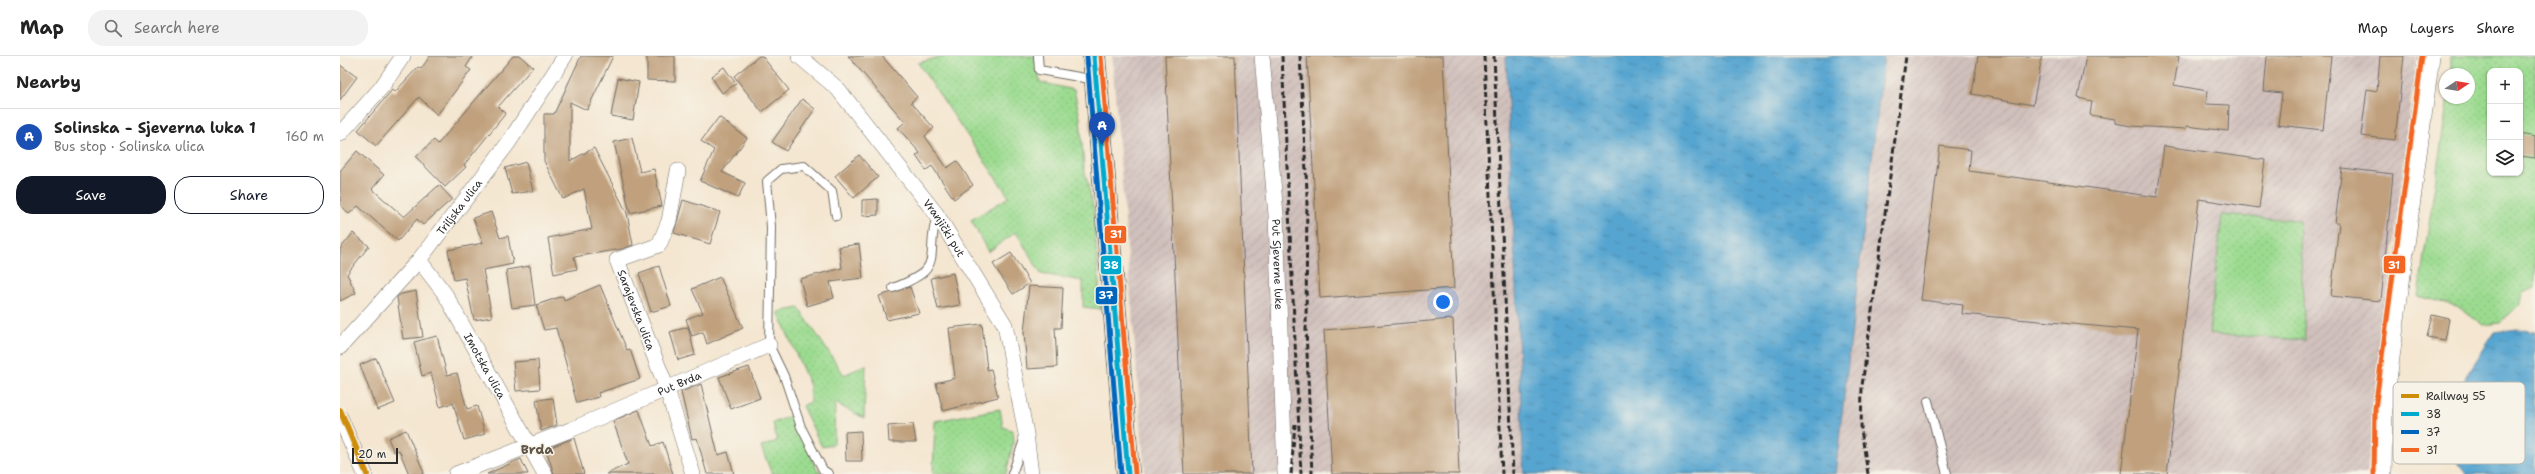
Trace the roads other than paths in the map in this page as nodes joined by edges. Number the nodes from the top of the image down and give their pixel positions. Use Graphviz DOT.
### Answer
graph roads {
  1 [pos="403,56"];
  2 [pos="565,56"];
  3 [pos="799,56"];
  4 [pos="1038,56"];
  5 [pos="1094,56"];
  6 [pos="1262,56"];
  7 [pos="2429,56"];
  8 [pos="1096,80"];
  9 [pos="340,134"];
  10 [pos="678,171"];
  11 [pos="836,216"];
  12 [pos="937,216"];
  13 [pos="419,260"];
  14 [pos="893,288"];
  15 [pos="768,345"];
  16 [pos="340,346"];
  17 [pos="667,389"];
  18 [pos="1928,402"];
  19 [pos="340,417"];
  20 [pos="1026,434"];
  21 [pos="529,445"];
  22 [pos="365,474"];
  23 [pos="456,474"];
  24 [pos="545,474"];
  25 [pos="693,474"];
  26 [pos="829,474"];
  27 [pos="1012,474"];
  28 [pos="1031,474"];
  29 [pos="1128,474"];
  30 [pos="1285,474"];
  31 [pos="1947,474"];
  32 [pos="2381,474"];
  1 -- 9 [label="street"];
  2 -- 13 [label="street, Triljska ulica"];
  3 -- 12 [label="street, Vranjički put"];
  4 -- 8 [label="lane"];
  5 -- 8 [label="main road"];
  6 -- 30 [label="street, Put Sjeverne luke"];
  7 -- 32 [label="main road"];
  8 -- 29 [label="main road"];
  10 -- 17 [label="street, Sarajevska ulica"];
  11 -- 15 [label="lane"];
  12 -- 14 [label="lane"];
  12 -- 20 [label="street, Vranjički put"];
  13 -- 16 [label="street, Triljska ulica"];
  13 -- 21 [label="street, Imotska ulica"];
  15 -- 17 [label="street, Put Brda"];
  15 -- 26 [label="lane"];
  17 -- 21 [label="street, Put Brda"];
  17 -- 25 [label="street, Sarajevska ulica"];
  18 -- 31 [label="lane"];
  19 -- 22 [label="street"];
  20 -- 27 [label="lane"];
  20 -- 28 [label="street, Vranjički put"];
  21 -- 23 [label="street, Put Brda"];
  21 -- 24 [label="street, Imotska ulica"];
}
